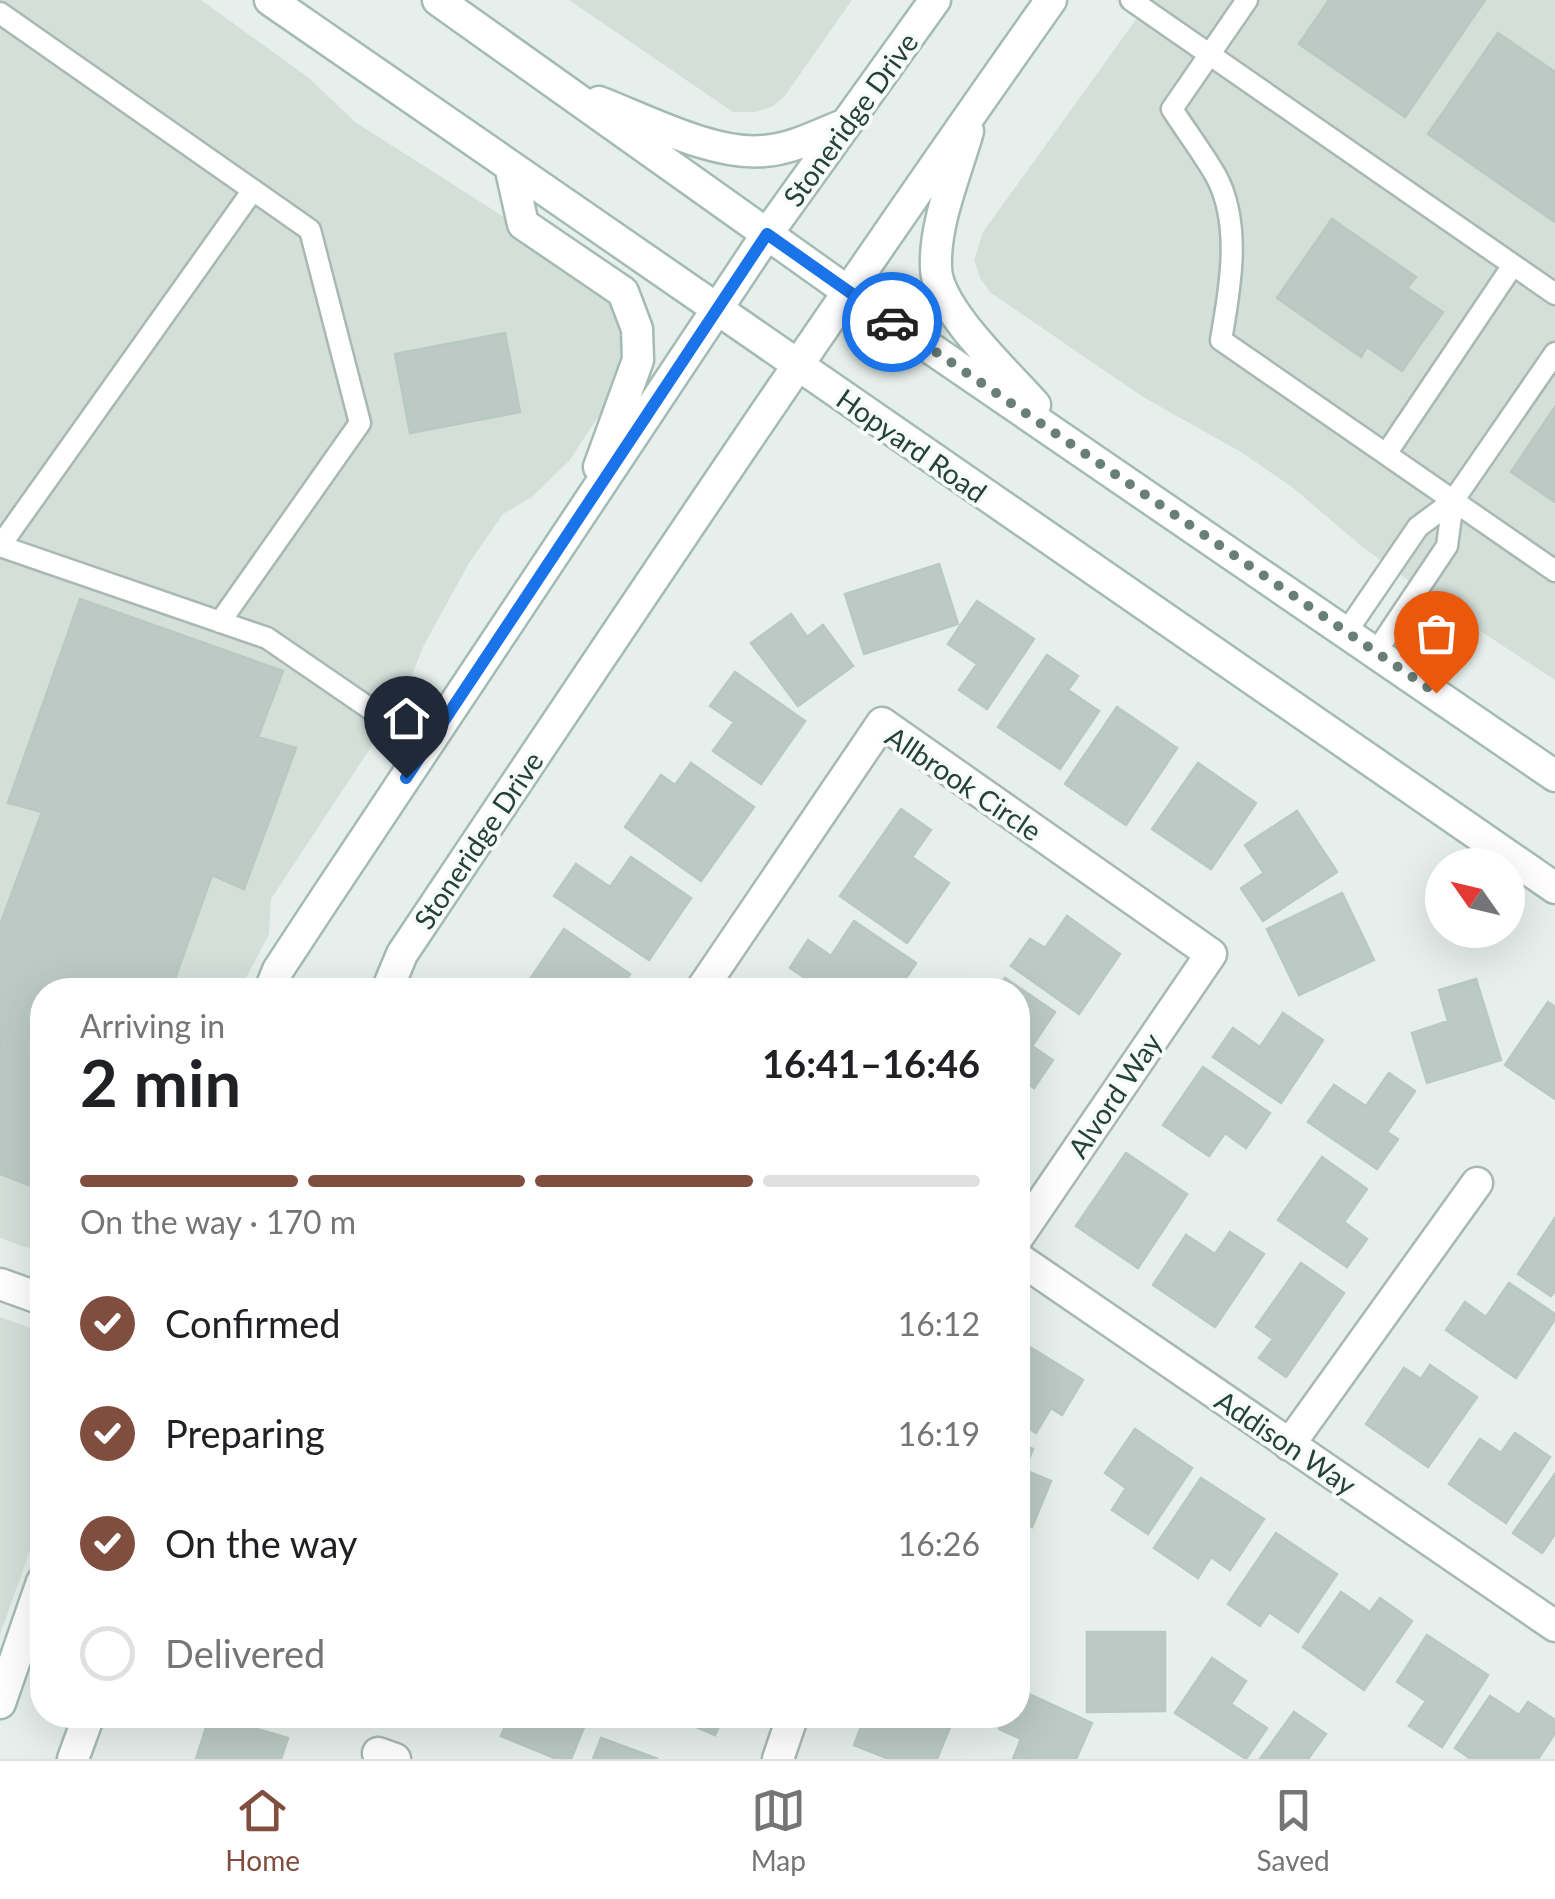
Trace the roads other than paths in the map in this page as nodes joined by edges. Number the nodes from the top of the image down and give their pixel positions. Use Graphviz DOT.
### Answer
graph roads {
  1 [pos="4,0"];
  2 [pos="270,0"];
  3 [pos="438,0"];
  4 [pos="935,0"];
  5 [pos="1051,0"];
  6 [pos="1131,0"];
  7 [pos="1248,0"];
  8 [pos="0,10"];
  9 [pos="1210,55"];
  10 [pos="559,86"];
  11 [pos="974,110"];
  12 [pos="846,124"];
  13 [pos="510,166"];
  14 [pos="253,190"];
  15 [pos="767,234"];
  16 [pos="1513,265"];
  17 [pos="847,291"];
  18 [pos="1555,294"];
  19 [pos="716,310"];
  20 [pos="1555,353"];
  21 [pos="796,366"];
  22 [pos="1067,441"];
  23 [pos="1386,454"];
  24 [pos="1453,501"];
  25 [pos="585,508"];
  26 [pos="0,546"];
  27 [pos="1555,571"];
  28 [pos="220,622"];
  29 [pos="1346,631"];
  30 [pos="1376,652"];
  31 [pos="426,747"];
  32 [pos="1555,776"];
  33 [pos="1555,888"];
  34 [pos="1211,954"];
  35 [pos="275,978"];
  36 [pos="392,978"];
  37 [pos="709,978"];
  38 [pos="1477,1184"];
  39 [pos="1030,1219"];
  40 [pos="1030,1266"];
  41 [pos="0,1284"];
  42 [pos="30,1295"];
  43 [pos="1289,1445"];
  44 [pos="30,1617"];
  45 [pos="1555,1626"];
  46 [pos="0,1703"];
  47 [pos="84,1728"];
  48 [pos="789,1728"];
  49 [pos="73,1759"];
  50 [pos="778,1759"];
  1 -- 8 [label="lane"];
  2 -- 13 [label="main road, Hopyard Road"];
  3 -- 10 [label="main road"];
  4 -- 12 [label="main road, Stoneridge Drive"];
  5 -- 11 [label="main road, Stoneridge Drive"];
  6 -- 9 [label="lane"];
  7 -- 9 [label="lane"];
  8 -- 14 [label="lane"];
  9 -- 16 [label="lane"];
  9 -- 23 [label="lane"];
  10 -- 12 [label="main road"];
  10 -- 15 [label="main road"];
  11 -- 17 [label="main road, Stoneridge Drive"];
  11 -- 22 [label="main road"];
  12 -- 15 [label="main road, Stoneridge Drive"];
  13 -- 19 [label="main road, Hopyard Road"];
  13 -- 25 [label="main road"];
  14 -- 26 [label="lane"];
  14 -- 28 [label="lane"];
  15 -- 17 [label="main road"];
  15 -- 19 [label="main road, Stoneridge Drive"];
  16 -- 18 [label="lane"];
  16 -- 23 [label="lane"];
  17 -- 21 [label="main road, Stoneridge Drive"];
  17 -- 22 [label="main road"];
  19 -- 21 [label="main road, Hopyard Road"];
  19 -- 25 [label="main road, Stoneridge Drive"];
  20 -- 24 [label="lane"];
  21 -- 33 [label="main road, Hopyard Road"];
  21 -- 36 [label="main road, Stoneridge Drive"];
  22 -- 29 [label="main road"];
  23 -- 24 [label="lane"];
  24 -- 27 [label="lane"];
  24 -- 29 [label="lane"];
  24 -- 30 [label="lane"];
  25 -- 31 [label="main road, Stoneridge Drive"];
  26 -- 28 [label="lane"];
  28 -- 31 [label="lane"];
  29 -- 30 [label="main road"];
  30 -- 32 [label="main road"];
  31 -- 35 [label="main road, Stoneridge Drive"];
  34 -- 37 [label="main road, Allbrook Circle"];
  34 -- 39 [label="main road, Alvord Way"];
  38 -- 43 [label="main road"];
  40 -- 43 [label="main road, Addison Way"];
  41 -- 42 [label="main road"];
  43 -- 45 [label="main road, Addison Way"];
  44 -- 46 [label="main road"];
  47 -- 49 [label="main road"];
  48 -- 50 [label="main road"];
}
